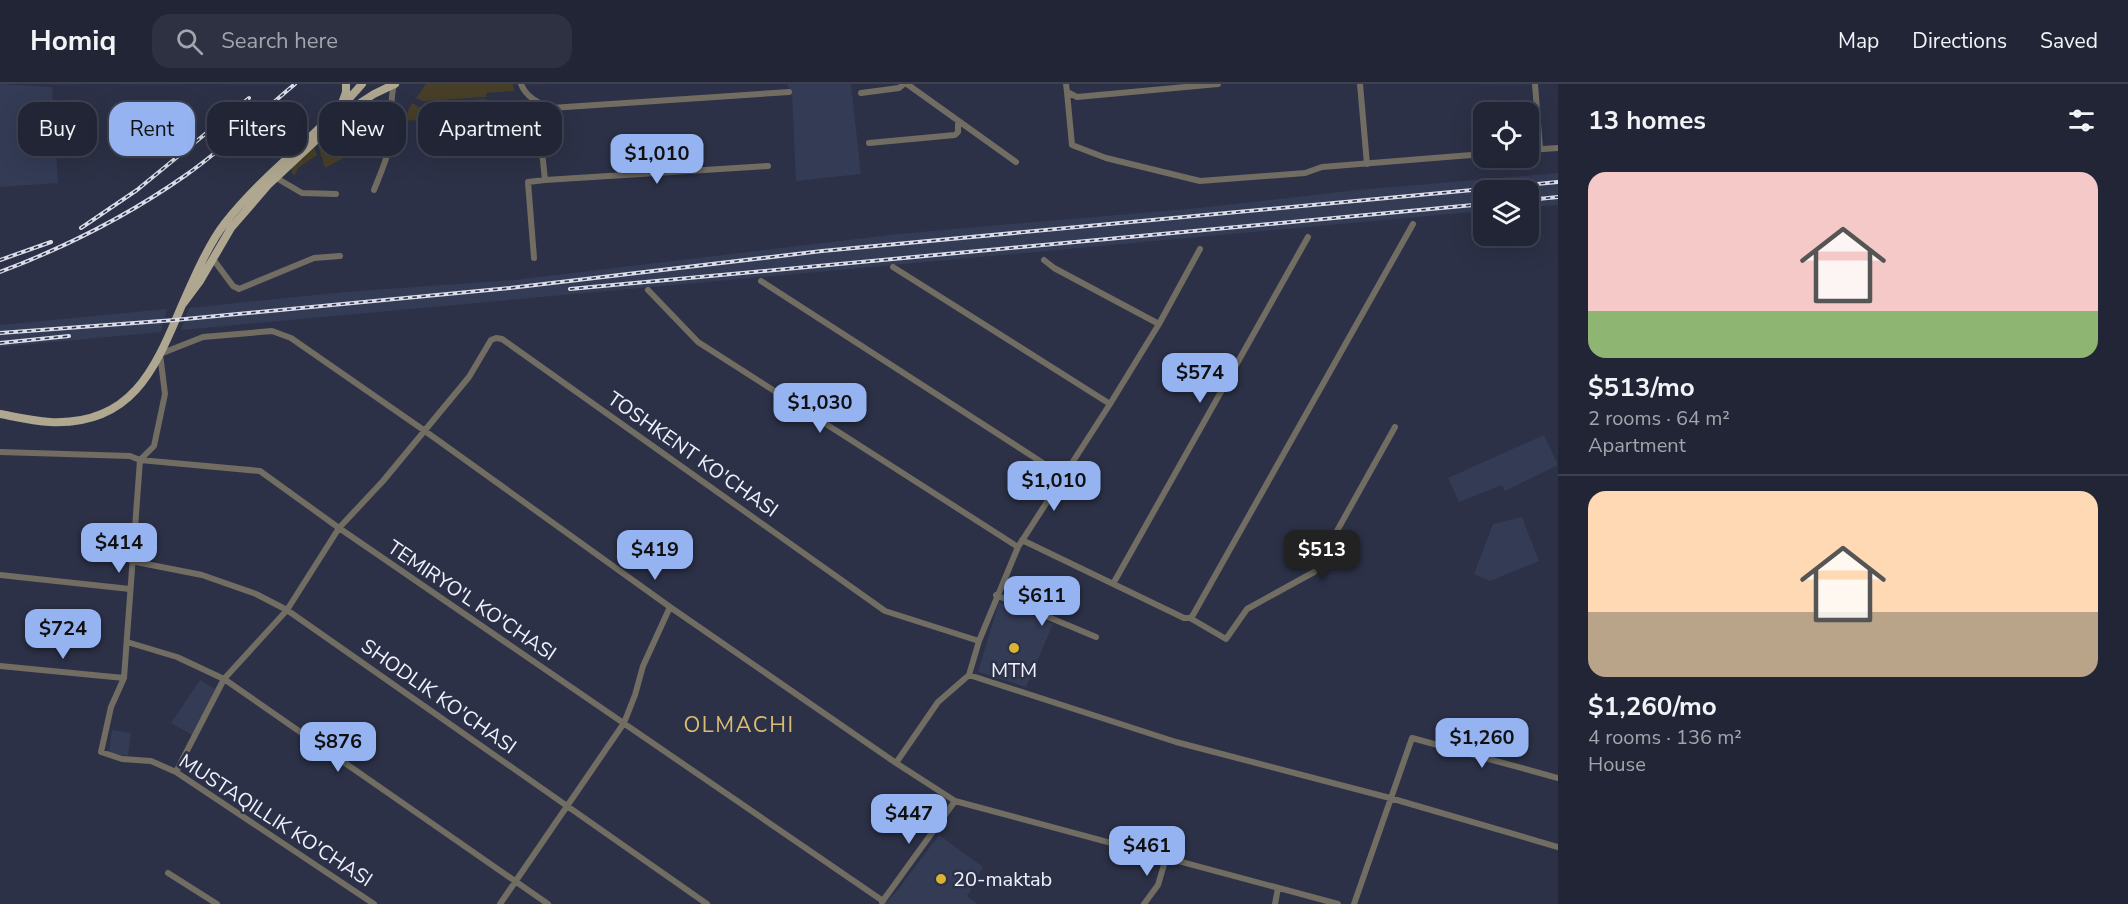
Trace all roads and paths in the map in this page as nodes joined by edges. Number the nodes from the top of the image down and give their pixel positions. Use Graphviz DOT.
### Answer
graph roads {
  1 [pos="346,84"];
  2 [pos="362,84"];
  3 [pos="394,84"];
  4 [pos="520,84"];
  5 [pos="906,84"];
  6 [pos="1066,84"];
  7 [pos="1218,84"];
  8 [pos="1360,84"];
  9 [pos="1534,84"];
  10 [pos="789,92"];
  11 [pos="1067,92"];
  12 [pos="861,93"];
  13 [pos="342,102"];
  14 [pos="345,102"];
  15 [pos="536,102"];
  16 [pos="562,107"];
  17 [pos="958,122"];
  18 [pos="319,129"];
  19 [pos="869,143"];
  20 [pos="1558,148"];
  21 [pos="1540,149"];
  22 [pos="1473,155"];
  23 [pos="543,156"];
  24 [pos="1017,162"];
  25 [pos="1366,164"];
  26 [pos="768,166"];
  27 [pos="273,176"];
  28 [pos="545,180"];
  29 [pos="374,190"];
  30 [pos="336,194"];
  31 [pos="1413,224"];
  32 [pos="1308,237"];
  33 [pos="1200,249"];
  34 [pos="340,256"];
  35 [pos="534,258"];
  36 [pos="213,260"];
  37 [pos="1044,260"];
  38 [pos="893,267"];
  39 [pos="761,281"];
  40 [pos="648,290"];
  41 [pos="182,305"];
  42 [pos="1159,324"];
  43 [pos="160,354"];
  44 [pos="1110,404"];
  45 [pos="0,414"];
  46 [pos="1395,427"];
  47 [pos="425,431"];
  48 [pos="0,452"];
  49 [pos="140,460"];
  50 [pos="1063,476"];
  51 [pos="339,528"];
  52 [pos="1022,540"];
  53 [pos="1018,547"];
  54 [pos="131,561"];
  55 [pos="0,574"];
  56 [pos="1113,584"];
  57 [pos="130,589"];
  58 [pos="996,595"];
  59 [pos="670,607"];
  60 [pos="287,610"];
  61 [pos="1190,618"];
  62 [pos="1096,637"];
  63 [pos="979,641"];
  64 [pos="127,642"];
  65 [pos="0,666"];
  66 [pos="969,675"];
  67 [pos="124,678"];
  68 [pos="224,679"];
  69 [pos="624,723"];
  70 [pos="896,763"];
  71 [pos="176,772"];
  72 [pos="1558,778"];
  73 [pos="1390,798"];
  74 [pos="956,801"];
  75 [pos="568,806"];
  76 [pos="1558,846"];
  77 [pos="1166,858"];
  78 [pos="168,873"];
  79 [pos="516,881"];
  80 [pos="1278,888"];
  81 [pos="882,903"];
  82 [pos="217,904"];
  83 [pos="374,904"];
  84 [pos="500,904"];
  85 [pos="548,904"];
  86 [pos="707,904"];
  87 [pos="1144,904"];
  88 [pos="1275,904"];
  89 [pos="1338,904"];
  90 [pos="1354,904"];
  1 -- 13 [label="main road"];
  2 -- 14 [label="main road"];
  3 -- 27 [label="main road"];
  3 -- 29 [label="street"];
  4 -- 15 [label="street"];
  5 -- 12 [label="street"];
  5 -- 17 [label="street"];
  6 -- 11 [label="street"];
  7 -- 11 [label="street"];
  8 -- 25 [label="street"];
  9 -- 21 [label="street"];
  10 -- 16 [label="street"];
  11 -- 25 [label="street"];
  17 -- 19 [label="street"];
  17 -- 24 [label="street"];
  18 -- 27 [label="main road"];
  20 -- 21 [label="street"];
  22 -- 25 [label="street"];
  23 -- 28 [label="street"];
  26 -- 28 [label="street"];
  27 -- 30 [label="street"];
  27 -- 36 [label="main road"];
  27 -- 41 [label="main road"];
  28 -- 35 [label="street"];
  31 -- 61 [label="street"];
  32 -- 56 [label="street"];
  33 -- 42 [label="street"];
  34 -- 36 [label="street"];
  36 -- 41 [label="main road"];
  37 -- 42 [label="street"];
  38 -- 44 [label="street"];
  39 -- 50 [label="street"];
  40 -- 53 [label="street"];
  41 -- 43 [label="main road"];
  42 -- 44 [label="street"];
  43 -- 45 [label="main road"];
  43 -- 47 [label="street"];
  43 -- 49 [label="street"];
  44 -- 50 [label="street"];
  46 -- 61 [label="street"];
  47 -- 51 [label="street, TOSHKENT KO'CHASI"];
  47 -- 59 [label="street"];
  47 -- 63 [label="street, TOSHKENT KO'CHASI"];
  48 -- 49 [label="street, TEMIRYO'L KO'CHASI"];
  49 -- 51 [label="street, TEMIRYO'L KO'CHASI"];
  49 -- 54 [label="street"];
  50 -- 52 [label="street"];
  51 -- 60 [label="street, TOSHKENT KO'CHASI"];
  51 -- 69 [label="street, TEMIRYO'L KO'CHASI"];
  52 -- 53 [label="street"];
  52 -- 56 [label="street"];
  53 -- 58 [label="street"];
  54 -- 57 [label="street"];
  54 -- 60 [label="street, SHODLIK KO'CHASI"];
  55 -- 57 [label="street"];
  56 -- 61 [label="street"];
  57 -- 64 [label="street"];
  58 -- 62 [label="street"];
  58 -- 63 [label="street"];
  59 -- 69 [label="street"];
  59 -- 70 [label="street"];
  60 -- 68 [label="street, TOSHKENT KO'CHASI"];
  60 -- 75 [label="street, SHODLIK KO'CHASI"];
  63 -- 66 [label="street"];
  64 -- 67 [label="street"];
  64 -- 68 [label="street"];
  65 -- 67 [label="street"];
  66 -- 70 [label="street"];
  66 -- 73 [label="street"];
  67 -- 71 [label="street, MUSTAQILLIK KO'CHASI"];
  68 -- 71 [label="street, TOSHKENT KO'CHASI"];
  68 -- 79 [label="street"];
  69 -- 75 [label="street"];
  69 -- 81 [label="street, TEMIRYO'L KO'CHASI"];
  70 -- 74 [label="street"];
  71 -- 83 [label="street, MUSTAQILLIK KO'CHASI"];
  72 -- 73 [label="street"];
  73 -- 76 [label="street"];
  73 -- 90 [label="street"];
  74 -- 77 [label="street"];
  74 -- 81 [label="street"];
  75 -- 79 [label="street"];
  75 -- 86 [label="street, SHODLIK KO'CHASI"];
  77 -- 80 [label="street"];
  77 -- 87 [label="street"];
  78 -- 82 [label="street"];
  79 -- 84 [label="street"];
  79 -- 85 [label="street"];
  80 -- 88 [label="street"];
  80 -- 89 [label="street"];
}
